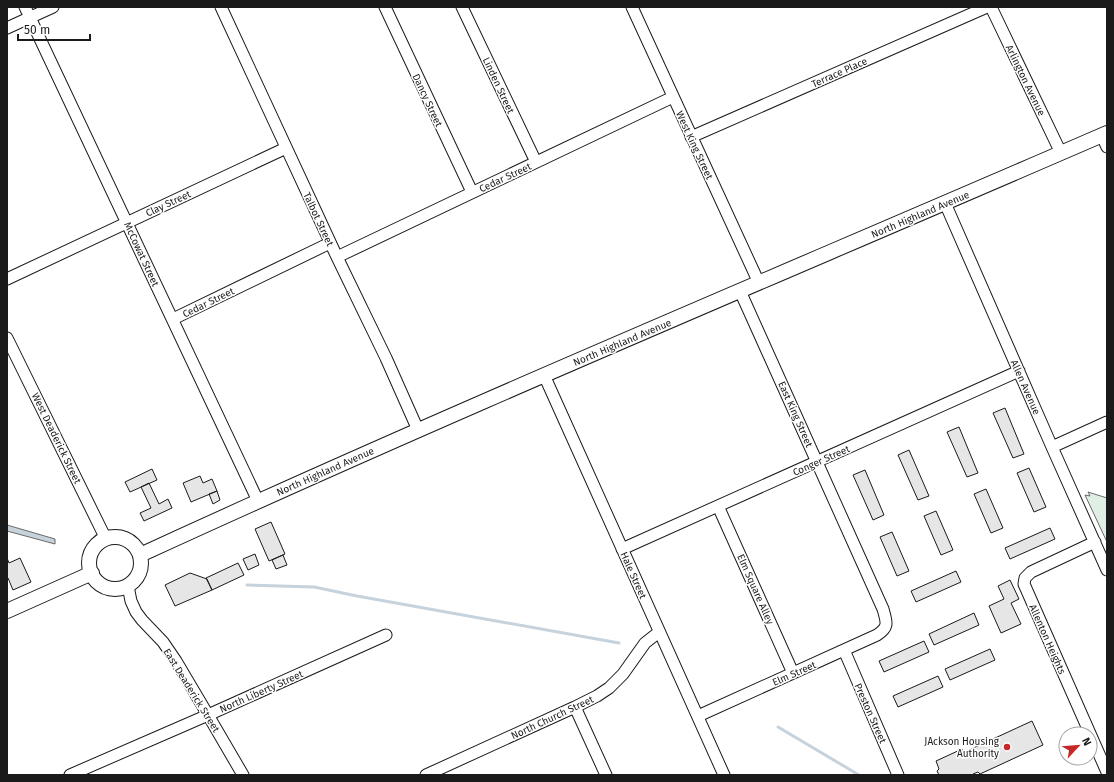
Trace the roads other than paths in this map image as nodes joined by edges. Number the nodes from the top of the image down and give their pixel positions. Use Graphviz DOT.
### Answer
graph roads {
  1 [pos="26,7"];
  2 [pos="53,7"];
  3 [pos="221,7"];
  4 [pos="384,7"];
  5 [pos="462,7"];
  6 [pos="632,7"];
  7 [pos="987,7"];
  8 [pos="991,7"];
  9 [pos="30,18"];
  10 [pos="7,28"];
  11 [pos="673,97"];
  12 [pos="691,136"];
  13 [pos="1105,139"];
  14 [pos="286,148"];
  15 [pos="1061,153"];
  16 [pos="536,162"];
  17 [pos="472,192"];
  18 [pos="945,203"];
  19 [pos="127,223"];
  20 [pos="330,243"];
  21 [pos="337,257"];
  22 [pos="7,279"];
  23 [pos="759,283"];
  24 [pos="740,291"];
  25 [pos="172,319"];
  26 [pos="7,338"];
  27 [pos="1019,371"];
  28 [pos="544,375"];
  29 [pos="1107,422"];
  30 [pos="418,430"];
  31 [pos="1052,447"];
  32 [pos="817,461"];
  33 [pos="258,501"];
  34 [pos="718,506"];
  35 [pos="106,539"];
  36 [pos="1095,542"];
  37 [pos="622,549"];
  38 [pos="140,555"];
  39 [pos="1107,570"];
  40 [pos="92,574"];
  41 [pos="128,586"];
  42 [pos="7,611"];
  43 [pos="886,626"];
  44 [pos="659,632"];
  45 [pos="386,634"];
  46 [pos="844,650"];
  47 [pos="793,673"];
  48 [pos="575,707"];
  49 [pos="208,715"];
  50 [pos="698,716"];
  51 [pos="1107,772"];
  52 [pos="70,775"];
  53 [pos="243,775"];
  54 [pos="426,775"];
  55 [pos="606,775"];
  56 [pos="724,775"];
  57 [pos="898,775"];
  58 [pos="1100,775"];
  1 -- 9 [label="street, McCowat Street"];
  2 -- 9 [label="street"];
  3 -- 14 [label="street, Talbot Street"];
  4 -- 17 [label="street, Dancy Street"];
  5 -- 16 [label="street, Linden Street"];
  6 -- 11 [label="street, West King Street"];
  7 -- 12 [label="street, Terrace Place"];
  8 -- 15 [label="street, Arlington Avenue"];
  9 -- 10 [label="street"];
  9 -- 19 [label="street, McCowat Street"];
  11 -- 12 [label="street, West King Street"];
  11 -- 16 [label="street, Cedar Street"];
  12 -- 23 [label="street, West King Street"];
  13 -- 15 [label="main road, North Highland Avenue"];
  14 -- 19 [label="street, Clay Street"];
  14 -- 20 [label="street, Talbot Street"];
  15 -- 18 [label="main road, North Highland Avenue"];
  16 -- 17 [label="street, Cedar Street"];
  17 -- 21 [label="street, Cedar Street"];
  18 -- 23 [label="main road, North Highland Avenue"];
  18 -- 27 [label="street, Allen Avenue"];
  19 -- 22 [label="street, Clay Street"];
  19 -- 25 [label="street, McCowat Street"];
  20 -- 21 [label="street, Talbot Street"];
  20 -- 25 [label="street, Cedar Street"];
  21 -- 30 [label="street, Talbot Street"];
  23 -- 24 [label="main road, North Highland Avenue"];
  24 -- 28 [label="main road, North Highland Avenue"];
  24 -- 32 [label="street, East King Street"];
  25 -- 33 [label="street, McCowat Street"];
  26 -- 35 [label="street, West Deaderick Street"];
  27 -- 31 [label="street, Allen Avenue"];
  27 -- 32 [label="street, Conger Street"];
  28 -- 30 [label="main road, North Highland Avenue"];
  28 -- 37 [label="street, Hale Street"];
  29 -- 31 [label="street"];
  30 -- 33 [label="main road, North Highland Avenue"];
  31 -- 36 [label="street, Allen Avenue"];
  32 -- 34 [label="street, Conger Street"];
  32 -- 43 [label="street, East King Street"];
  33 -- 38 [label="main road, North Highland Avenue"];
  34 -- 37 [label="street, Conger Street"];
  34 -- 47 [label="street, Elm Square Alley"];
  35 -- 38 [label="main road"];
  35 -- 40 [label="main road"];
  36 -- 39 [label="street, Allen Avenue"];
  36 -- 51 [label="street, Allenton Heights"];
  37 -- 44 [label="street, Hale Street"];
  38 -- 41 [label="main road"];
  40 -- 41 [label="main road"];
  40 -- 42 [label="main road"];
  41 -- 49 [label="street, East Deaderick Street"];
  43 -- 46 [label="street, Elm Street"];
  44 -- 48 [label="street, North Church Street"];
  44 -- 50 [label="street, Hale Street"];
  45 -- 49 [label="street, North Liberty Street"];
  46 -- 47 [label="street, Elm Street"];
  46 -- 57 [label="street, Preston Street"];
  47 -- 50 [label="street, Elm Street"];
  48 -- 54 [label="street, North Church Street"];
  48 -- 55 [label="street"];
  49 -- 52 [label="street, North Liberty Street"];
  49 -- 53 [label="street, East Deaderick Street"];
  50 -- 56 [label="street, Hale Street"];
  51 -- 58 [label="street"];
}
